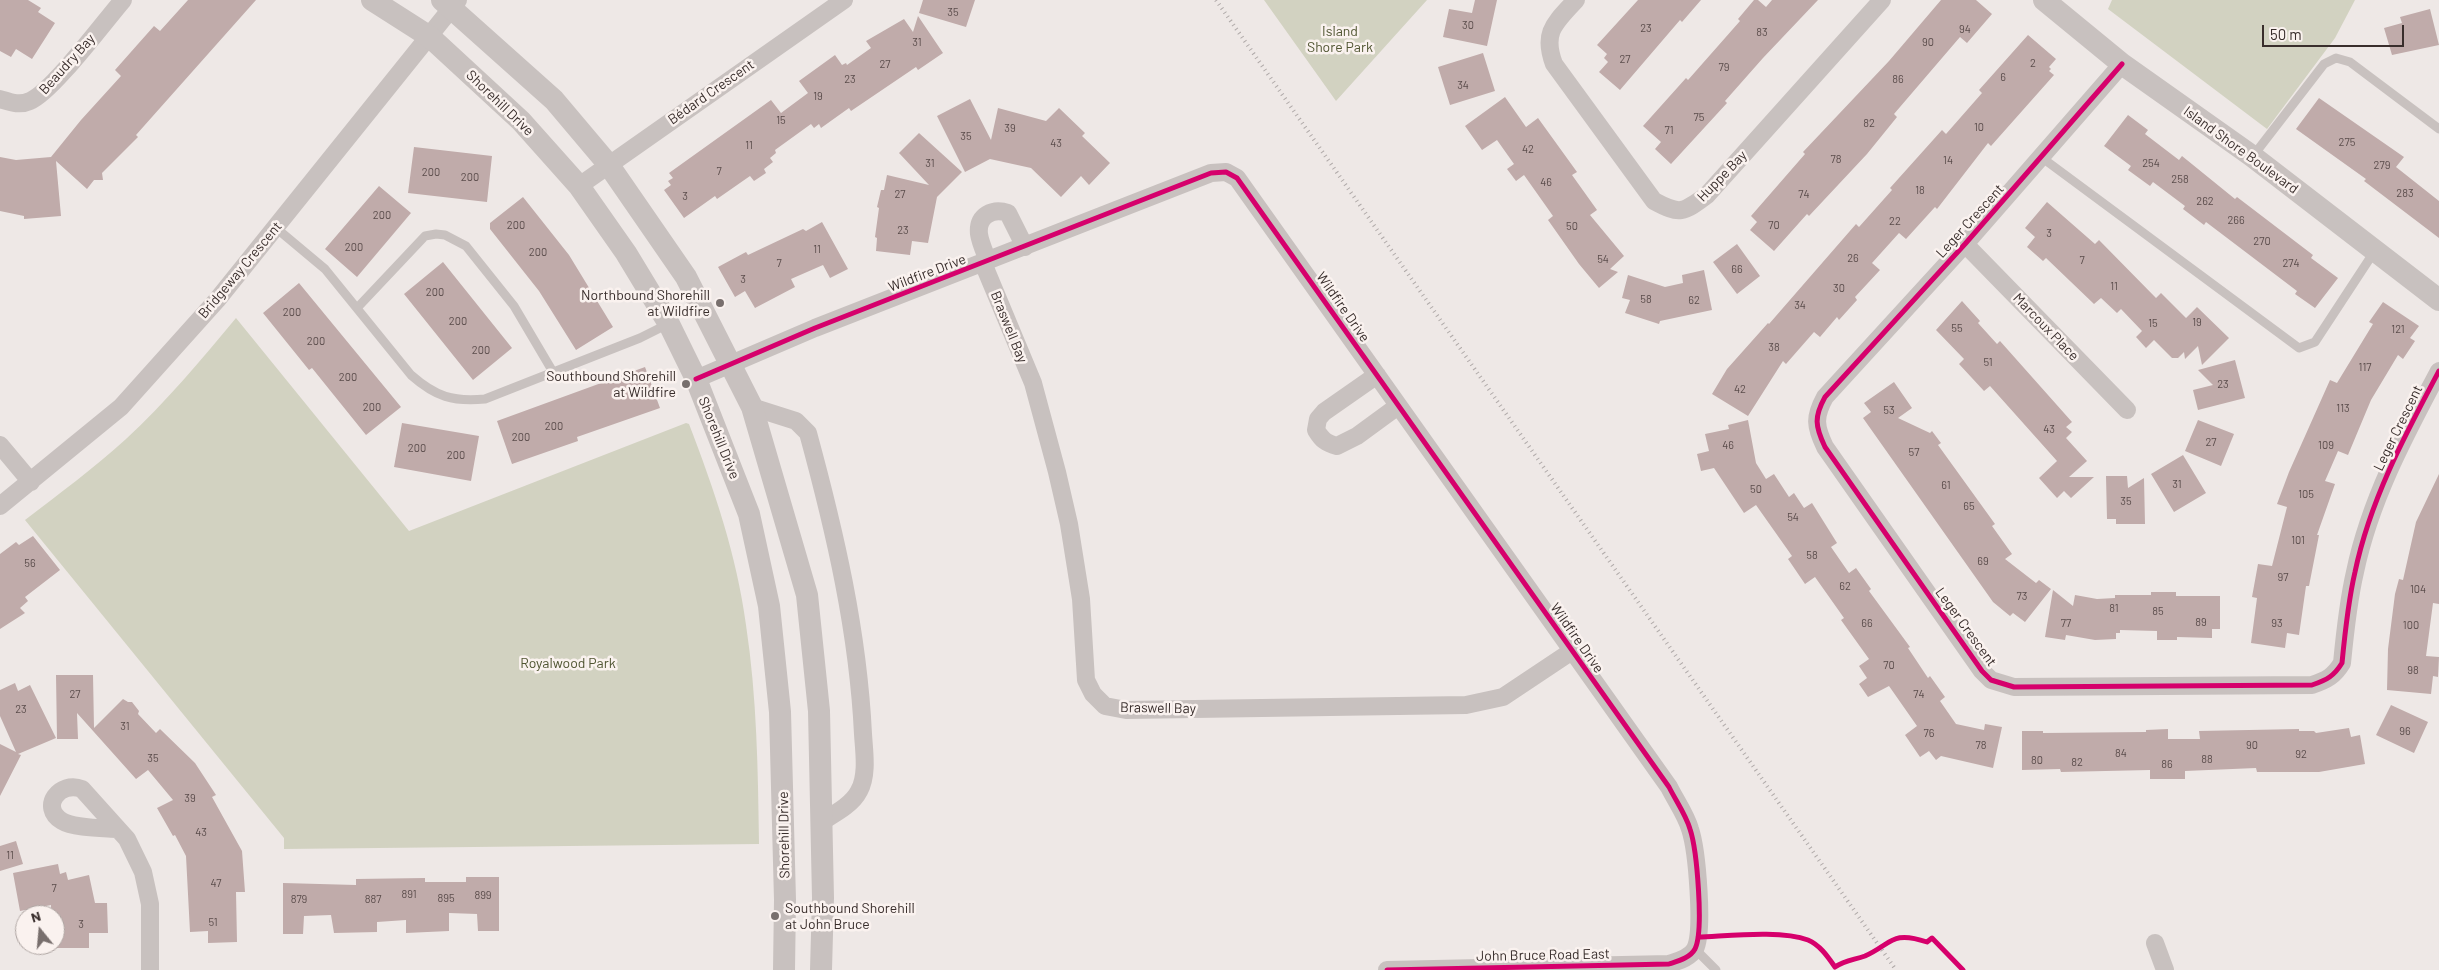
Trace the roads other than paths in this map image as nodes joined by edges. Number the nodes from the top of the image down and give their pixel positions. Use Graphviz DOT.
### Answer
graph roads {
  1 [pos="123,0"];
  2 [pos="372,0"];
  3 [pos="844,0"];
  4 [pos="1576,0"];
  5 [pos="1882,0"];
  6 [pos="2044,0"];
  7 [pos="451,3"];
  8 [pos="430,37"];
  9 [pos="2122,64"];
  10 [pos="0,99"];
  11 [pos="2439,128"];
  12 [pos="2252,156"];
  13 [pos="2040,158"];
  14 [pos="608,164"];
  15 [pos="579,186"];
  16 [pos="276,228"];
  17 [pos="1965,244"];
  18 [pos="1025,247"];
  19 [pos="2374,252"];
  20 [pos="986,262"];
  21 [pos="2439,300"];
  22 [pos="358,308"];
  23 [pos="668,324"];
  24 [pos="730,363"];
  25 [pos="2439,371"];
  26 [pos="553,372"];
  27 [pos="1377,375"];
  28 [pos="696,379"];
  29 [pos="1398,406"];
  30 [pos="752,407"];
  31 [pos="2128,410"];
  32 [pos="0,445"];
  33 [pos="31,482"];
  34 [pos="0,506"];
  35 [pos="1572,651"];
  36 [pos="822,822"];
  37 [pos="117,829"];
  38 [pos="2155,943"];
  39 [pos="1695,949"];
  40 [pos="1670,967"];
  41 [pos="150,970"];
  42 [pos="784,970"];
  43 [pos="822,970"];
  44 [pos="1386,970"];
  45 [pos="1716,970"];
  46 [pos="2165,970"];
  1 -- 10 [label="street, Beaudry Bay"];
  2 -- 8 [label="street, Shorehill Drive"];
  3 -- 14 [label="street, Bédard Crescent"];
  4 -- 5 [label="street, Huppe Bay"];
  6 -- 9 [label="street, Island Shore Boulevard"];
  7 -- 8 [label="street, Bridgeway Crescent"];
  7 -- 14 [label="street"];
  8 -- 15 [label="street, Shorehill Drive"];
  8 -- 16 [label="street, Bridgeway Crescent"];
  9 -- 12 [label="street, Island Shore Boulevard"];
  9 -- 13 [label="street, Leger Crescent"];
  11 -- 12 [label="lane"];
  12 -- 19 [label="street, Island Shore Boulevard"];
  13 -- 17 [label="street, Leger Crescent"];
  13 -- 19 [label="lane"];
  14 -- 15 [label="street, Bédard Crescent"];
  14 -- 24 [label="street"];
  15 -- 23 [label="street, Shorehill Drive"];
  16 -- 22 [label="lane"];
  16 -- 33 [label="street, Bridgeway Crescent"];
  17 -- 25 [label="street, Leger Crescent"];
  17 -- 31 [label="street, Marcoux Place"];
  18 -- 20 [label="street, Wildfire Drive"];
  18 -- 20 [label="street, Wildfire Drive"];
  18 -- 27 [label="street, Wildfire Drive"];
  19 -- 21 [label="street, Island Shore Boulevard"];
  20 -- 24 [label="street, Wildfire Drive"];
  20 -- 35 [label="street, Braswell Bay"];
  22 -- 26 [label="lane"];
  22 -- 26 [label="lane"];
  23 -- 26 [label="lane"];
  23 -- 28 [label="street, Shorehill Drive"];
  24 -- 28 [label="street, Wildfire Drive"];
  24 -- 30 [label="street"];
  27 -- 29 [label="street, Wildfire Drive"];
  27 -- 29 [label="street"];
  28 -- 42 [label="street, Shorehill Drive"];
  29 -- 35 [label="street, Wildfire Drive"];
  30 -- 36 [label="street"];
  30 -- 36 [label="street"];
  32 -- 33 [label="street"];
  33 -- 34 [label="street, Bridgeway Crescent"];
  35 -- 39 [label="street, Wildfire Drive"];
  36 -- 43 [label="street"];
  37 -- 41 [label="street"];
  38 -- 46 [label="street"];
  39 -- 40 [label="street, John Bruce Road East"];
  39 -- 45 [label="lane"];
  40 -- 44 [label="street, John Bruce Road East"];
}
